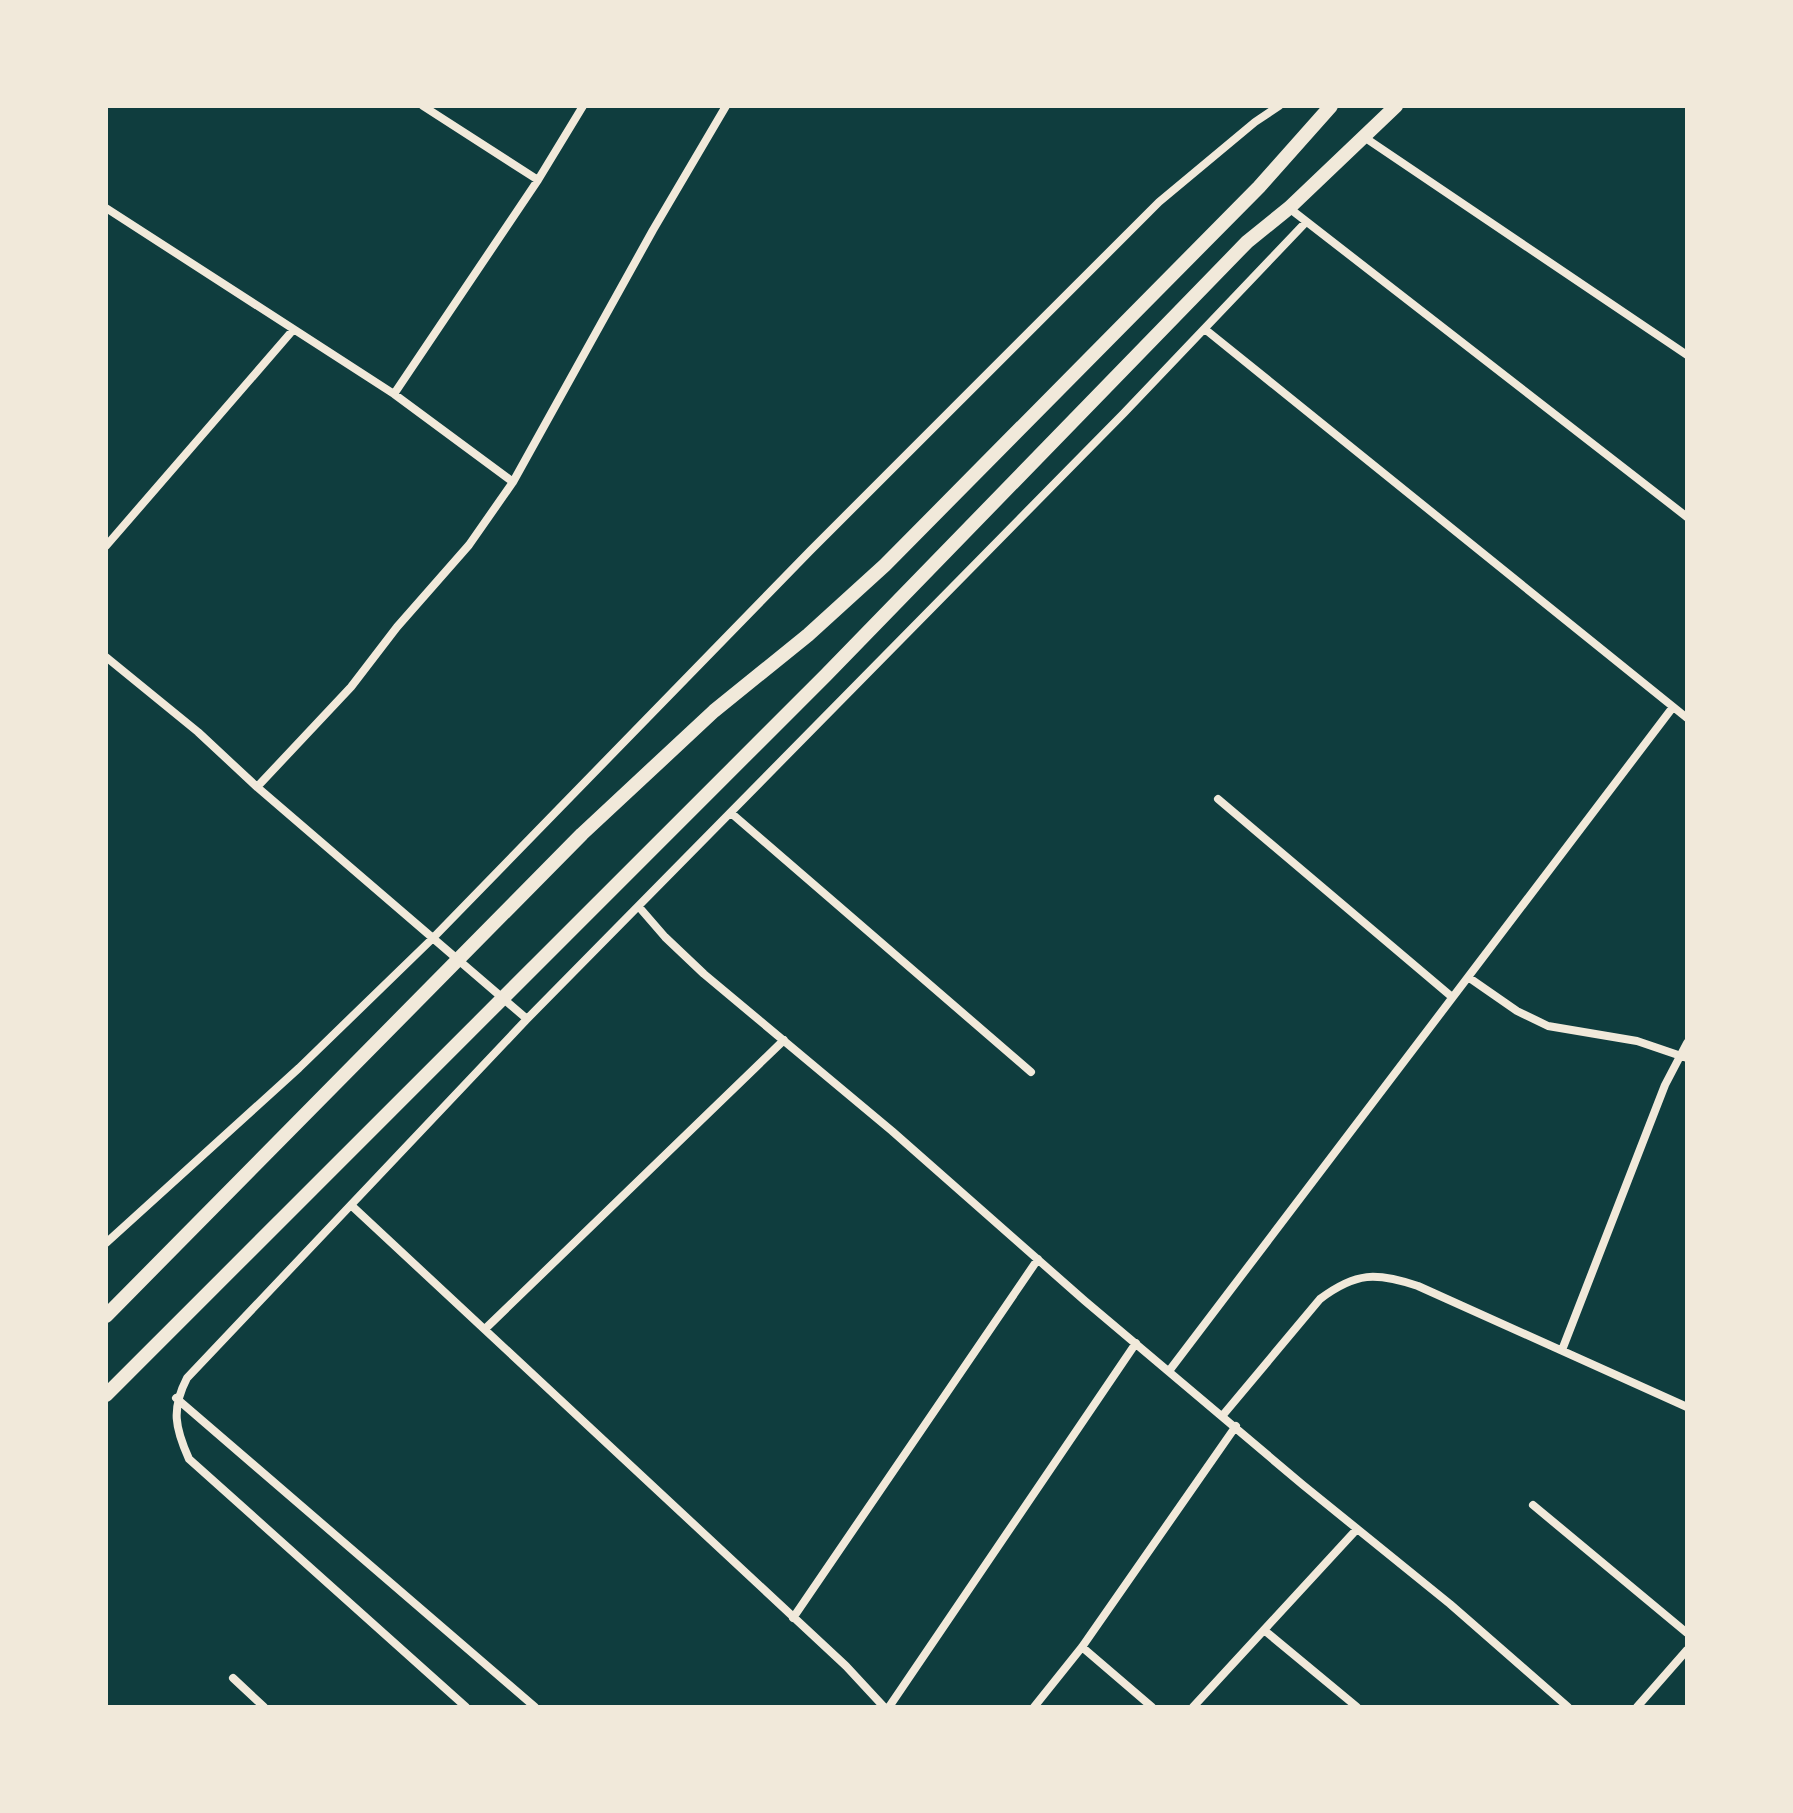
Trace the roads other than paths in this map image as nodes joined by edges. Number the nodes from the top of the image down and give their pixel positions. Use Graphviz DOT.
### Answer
graph roads {
  1 [pos="423,106"];
  2 [pos="583,106"];
  3 [pos="726,106"];
  4 [pos="1331,106"];
  5 [pos="1396,106"];
  6 [pos="1274,107"];
  7 [pos="1364,137"];
  8 [pos="538,180"];
  9 [pos="1289,208"];
  10 [pos="107,212"];
  11 [pos="1306,222"];
  12 [pos="293,330"];
  13 [pos="1206,330"];
  14 [pos="1687,355"];
  15 [pos="394,394"];
  16 [pos="513,482"];
  17 [pos="1687,517"];
  18 [pos="106,546"];
  19 [pos="106,657"];
  20 [pos="1673,707"];
  21 [pos="1687,718"];
  22 [pos="257,787"];
  23 [pos="1218,799"];
  24 [pos="731,813"];
  25 [pos="639,907"];
  26 [pos="433,938"];
  27 [pos="1468,977"];
  28 [pos="1452,997"];
  29 [pos="527,1019"];
  30 [pos="784,1040"];
  31 [pos="1687,1043"];
  32 [pos="1684,1057"];
  33 [pos="1031,1072"];
  34 [pos="352,1206"];
  35 [pos="106,1243"];
  36 [pos="1038,1259"];
  37 [pos="106,1316"];
  38 [pos="485,1329"];
  39 [pos="1136,1343"];
  40 [pos="1562,1350"];
  41 [pos="1169,1371"];
  42 [pos="106,1395"];
  43 [pos="176,1398"];
  44 [pos="1687,1407"];
  45 [pos="1223,1415"];
  46 [pos="1236,1426"];
  47 [pos="1533,1505"];
  48 [pos="1357,1529"];
  49 [pos="793,1618"];
  50 [pos="1264,1630"];
  51 [pos="1687,1633"];
  52 [pos="1082,1647"];
  53 [pos="1687,1650"];
  54 [pos="233,1678"];
  55 [pos="264,1707"];
  56 [pos="466,1707"];
  57 [pos="535,1707"];
  58 [pos="886,1707"];
  59 [pos="1034,1707"];
  60 [pos="1152,1707"];
  61 [pos="1193,1707"];
  62 [pos="1357,1707"];
  63 [pos="1568,1707"];
  64 [pos="1637,1707"];
  1 -- 8 [label="street"];
  2 -- 8 [label="street"];
  3 -- 16 [label="street"];
  4 -- 37 [label="street"];
  5 -- 7 [label="street"];
  6 -- 26 [label="street"];
  7 -- 9 [label="street"];
  7 -- 14 [label="street"];
  8 -- 15 [label="street"];
  9 -- 11 [label="street"];
  9 -- 42 [label="street"];
  10 -- 12 [label="street"];
  11 -- 13 [label="street"];
  11 -- 17 [label="street"];
  12 -- 15 [label="street"];
  12 -- 18 [label="street"];
  13 -- 20 [label="street"];
  13 -- 24 [label="street"];
  15 -- 16 [label="street"];
  16 -- 22 [label="street"];
  19 -- 22 [label="street"];
  20 -- 21 [label="street"];
  20 -- 27 [label="street"];
  22 -- 26 [label="street"];
  23 -- 28 [label="street"];
  24 -- 25 [label="street"];
  24 -- 33 [label="street"];
  25 -- 29 [label="street"];
  25 -- 30 [label="street"];
  26 -- 29 [label="street"];
  26 -- 35 [label="street"];
  27 -- 28 [label="street"];
  27 -- 32 [label="street"];
  28 -- 41 [label="street"];
  29 -- 34 [label="street"];
  30 -- 36 [label="street"];
  30 -- 38 [label="street"];
  31 -- 32 [label="street"];
  32 -- 40 [label="street"];
  34 -- 38 [label="street"];
  34 -- 43 [label="street"];
  36 -- 39 [label="street"];
  36 -- 49 [label="street"];
  38 -- 49 [label="street"];
  39 -- 41 [label="street"];
  39 -- 58 [label="street"];
  40 -- 44 [label="street"];
  40 -- 45 [label="street"];
  41 -- 45 [label="street"];
  43 -- 56 [label="street"];
  43 -- 57 [label="street"];
  45 -- 46 [label="street"];
  46 -- 48 [label="street"];
  46 -- 52 [label="street"];
  47 -- 51 [label="street"];
  48 -- 50 [label="street"];
  48 -- 63 [label="street"];
  49 -- 58 [label="street"];
  50 -- 61 [label="street"];
  50 -- 62 [label="street"];
  52 -- 59 [label="street"];
  52 -- 60 [label="street"];
  53 -- 64 [label="street"];
  54 -- 55 [label="street"];
}
